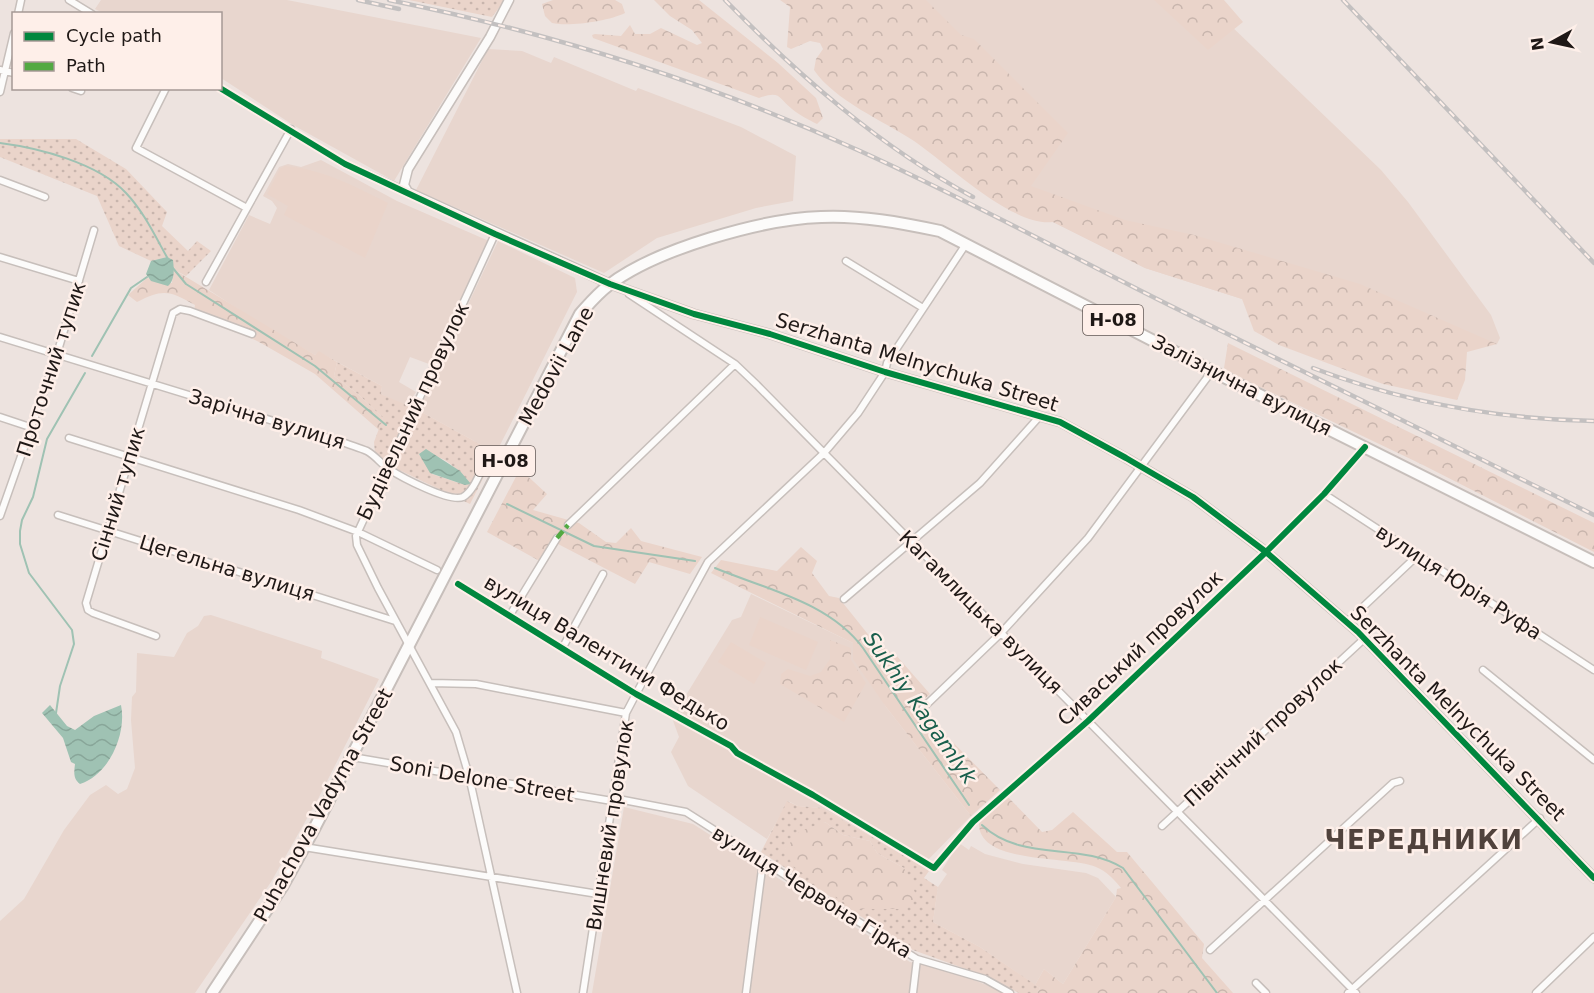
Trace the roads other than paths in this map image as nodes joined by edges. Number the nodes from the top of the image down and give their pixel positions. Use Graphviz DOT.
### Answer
graph roads {
  1 [pos="69,0"];
  2 [pos="509,0"];
  3 [pos="89,12"];
  4 [pos="12,40"];
  5 [pos="3,70"];
  6 [pos="222,89"];
  7 [pos="78,90"];
  8 [pos="165,90"];
  9 [pos="81,91"];
  10 [pos="0,92"];
  11 [pos="291,129"];
  12 [pos="0,180"];
  13 [pos="408,192"];
  14 [pos="45,197"];
  15 [pos="245,207"];
  16 [pos="94,230"];
  17 [pos="495,234"];
  18 [pos="966,244"];
  19 [pos="0,257"];
  20 [pos="846,261"];
  21 [pos="79,281"];
  22 [pos="206,282"];
  23 [pos="610,284"];
  24 [pos="923,308"];
  25 [pos="252,334"];
  26 [pos="0,337"];
  27 [pos="57,354"];
  28 [pos="735,364"];
  29 [pos="1212,371"];
  30 [pos="885,372"];
  31 [pos="152,384"];
  32 [pos="0,417"];
  33 [pos="1039,417"];
  34 [pos="33,428"];
  35 [pos="69,438"];
  36 [pos="1365,447"];
  37 [pos="824,453"];
  38 [pos="507,456"];
  39 [pos="129,457"];
  40 [pos="1142,467"];
  41 [pos="386,468"];
  42 [pos="1324,494"];
  43 [pos="58,515"];
  44 [pos="0,516"];
  45 [pos="568,525"];
  46 [pos="107,531"];
  47 [pos="358,532"];
  48 [pos="557,538"];
  49 [pos="911,542"];
  50 [pos="1266,552"];
  51 [pos="1418,555"];
  52 [pos="1594,562"];
  53 [pos="437,570"];
  54 [pos="603,574"];
  55 [pos="458,584"];
  56 [pos="844,599"];
  57 [pos="510,615"];
  58 [pos="396,621"];
  59 [pos="1347,622"];
  60 [pos="1001,633"];
  61 [pos="156,636"];
  62 [pos="1365,638"];
  63 [pos="410,646"];
  64 [pos="563,647"];
  65 [pos="1483,670"];
  66 [pos="1594,670"];
  67 [pos="431,683"];
  68 [pos="636,694"];
  69 [pos="923,708"];
  70 [pos="626,713"];
  71 [pos="1088,722"];
  72 [pos="352,757"];
  73 [pos="1594,760"];
  74 [pos="469,776"];
  75 [pos="1400,781"];
  76 [pos="613,800"];
  77 [pos="1177,812"];
  78 [pos="1540,818"];
  79 [pos="1162,826"];
  80 [pos="304,848"];
  81 [pos="763,861"];
  82 [pos="934,868"];
  83 [pos="492,877"];
  84 [pos="1594,878"];
  85 [pos="598,894"];
  86 [pos="1266,902"];
  87 [pos="1594,937"];
  88 [pos="1210,950"];
  89 [pos="917,958"];
  90 [pos="1256,983"];
  91 [pos="1352,992"];
  92 [pos="212,993"];
  93 [pos="517,993"];
  94 [pos="583,993"];
  95 [pos="746,993"];
  96 [pos="913,993"];
  97 [pos="1010,993"];
  98 [pos="1266,993"];
  99 [pos="1536,993"];
  1 -- 3 [label="street"];
  2 -- 13 [label="street"];
  4 -- 5 [label="street"];
  5 -- 10 [label="street"];
  6 -- 11 [label="street, Serzhanta Melnychuka Street"];
  7 -- 9 [label="street"];
  8 -- 15 [label="street"];
  11 -- 13 [label="street, Serzhanta Melnychuka Street"];
  11 -- 15 [label="street"];
  12 -- 14 [label="street"];
  13 -- 17 [label="street, Serzhanta Melnychuka Street"];
  15 -- 22 [label="street"];
  16 -- 21 [label="street, Проточний тупик"];
  17 -- 23 [label="street, Serzhanta Melnychuka Street"];
  17 -- 41 [label="street, Будівельний провулок"];
  18 -- 23 [label="main road, Залізнична вулиця / Н-08"];
  18 -- 24 [label="street, Вишневий провулок"];
  18 -- 29 [label="main road, Залізнична вулиця / Н-08"];
  19 -- 21 [label="street"];
  20 -- 24 [label="street"];
  21 -- 27 [label="street, Проточний тупик"];
  23 -- 28 [label="street, Кагамлицька вулиця"];
  23 -- 30 [label="street, Serzhanta Melnychuka Street"];
  23 -- 38 [label="main road, Medovii Lane / Н-08"];
  24 -- 30 [label="street, Вишневий провулок"];
  25 -- 31 [label="street, Сінний тупик"];
  26 -- 27 [label="street, Зарічна вулиця"];
  27 -- 31 [label="street, Зарічна вулиця"];
  27 -- 34 [label="street, Проточний тупик"];
  28 -- 37 [label="street, Кагамлицька вулиця"];
  28 -- 45 [label="street"];
  29 -- 36 [label="main road, Залізнична вулиця / Н-08"];
  29 -- 40 [label="street"];
  30 -- 33 [label="street, Serzhanta Melnychuka Street"];
  30 -- 37 [label="street, Вишневий провулок"];
  31 -- 39 [label="street, Сінний тупик"];
  31 -- 41 [label="street, Зарічна вулиця"];
  32 -- 34 [label="street"];
  33 -- 40 [label="street, Serzhanta Melnychuka Street"];
  33 -- 49 [label="street"];
  34 -- 44 [label="street, Проточний тупик"];
  35 -- 39 [label="street"];
  36 -- 42 [label="street, Сиваський провулок"];
  36 -- 52 [label="main road, Залізнична вулиця / Н-08"];
  37 -- 49 [label="street, Кагамлицька вулиця"];
  37 -- 68 [label="street, Вишневий провулок"];
  38 -- 41 [label="street, Зарічна вулиця"];
  38 -- 63 [label="main road, Medovii Lane / Н-08"];
  39 -- 46 [label="street, Сінний тупик"];
  39 -- 47 [label="street"];
  40 -- 50 [label="street, Serzhanta Melnychuka Street"];
  40 -- 60 [label="street"];
  41 -- 47 [label="street, Будівельний провулок"];
  42 -- 50 [label="street, Сиваський провулок"];
  42 -- 51 [label="street, вулиця Юрія Руфа"];
  43 -- 46 [label="street, Цегельна вулиця"];
  46 -- 58 [label="street, Цегельна вулиця"];
  46 -- 61 [label="street, Сінний тупик"];
  47 -- 53 [label="street"];
  47 -- 58 [label="street, Будівельний провулок"];
  48 -- 57 [label="street"];
  49 -- 56 [label="street"];
  49 -- 60 [label="street, Кагамлицька вулиця"];
  50 -- 59 [label="street, Serzhanta Melnychuka Street"];
  50 -- 71 [label="street, Сиваський провулок"];
  51 -- 59 [label="street"];
  51 -- 66 [label="street, вулиця Юрія Руфа"];
  54 -- 64 [label="street"];
  55 -- 57 [label="street, вулиця Валентини Федько"];
  57 -- 64 [label="street, вулиця Валентини Федько"];
  58 -- 63 [label="street, Будівельний провулок"];
  59 -- 62 [label="street, Serzhanta Melnychuka Street"];
  60 -- 69 [label="street"];
  60 -- 71 [label="street, Кагамлицька вулиця"];
  62 -- 77 [label="street, Північний провулок"];
  62 -- 78 [label="street, Serzhanta Melnychuka Street"];
  63 -- 67 [label="street, Будівельний провулок"];
  63 -- 72 [label="main road, Puhachova Vadyma Street / Н-08"];
  64 -- 68 [label="street, вулиця Валентини Федько"];
  65 -- 73 [label="street"];
  67 -- 70 [label="street"];
  67 -- 74 [label="street, Будівельний провулок"];
  68 -- 70 [label="street, Вишневий провулок"];
  68 -- 82 [label="street, вулиця Валентини Федько"];
  70 -- 76 [label="street, Вишневий провулок"];
  71 -- 77 [label="street, Кагамлицька вулиця"];
  71 -- 82 [label="street, Сиваський провулок"];
  72 -- 74 [label="street, Soni Delone Street"];
  72 -- 80 [label="main road, Puhachova Vadyma Street / Н-08"];
  74 -- 76 [label="street, Soni Delone Street"];
  74 -- 83 [label="street, Будівельний провулок"];
  75 -- 86 [label="street"];
  76 -- 81 [label="street, вулиця Червона Гірка"];
  76 -- 85 [label="street, Вишневий провулок"];
  77 -- 79 [label="street, Північний провулок"];
  77 -- 86 [label="street, Кагамлицька вулиця"];
  78 -- 84 [label="street, Serzhanta Melnychuka Street"];
  78 -- 91 [label="street"];
  80 -- 83 [label="street"];
  80 -- 92 [label="main road, Puhachova Vadyma Street / Н-08"];
  81 -- 89 [label="street, вулиця Червона Гірка"];
  81 -- 95 [label="street"];
  83 -- 85 [label="street"];
  83 -- 93 [label="street, Будівельний провулок"];
  85 -- 94 [label="street, Вишневий провулок"];
  86 -- 88 [label="street"];
  86 -- 91 [label="street, Кагамлицька вулиця"];
  87 -- 99 [label="street"];
  89 -- 96 [label="street"];
  89 -- 97 [label="street, вулиця Червона Гірка"];
  90 -- 98 [label="street"];
}
